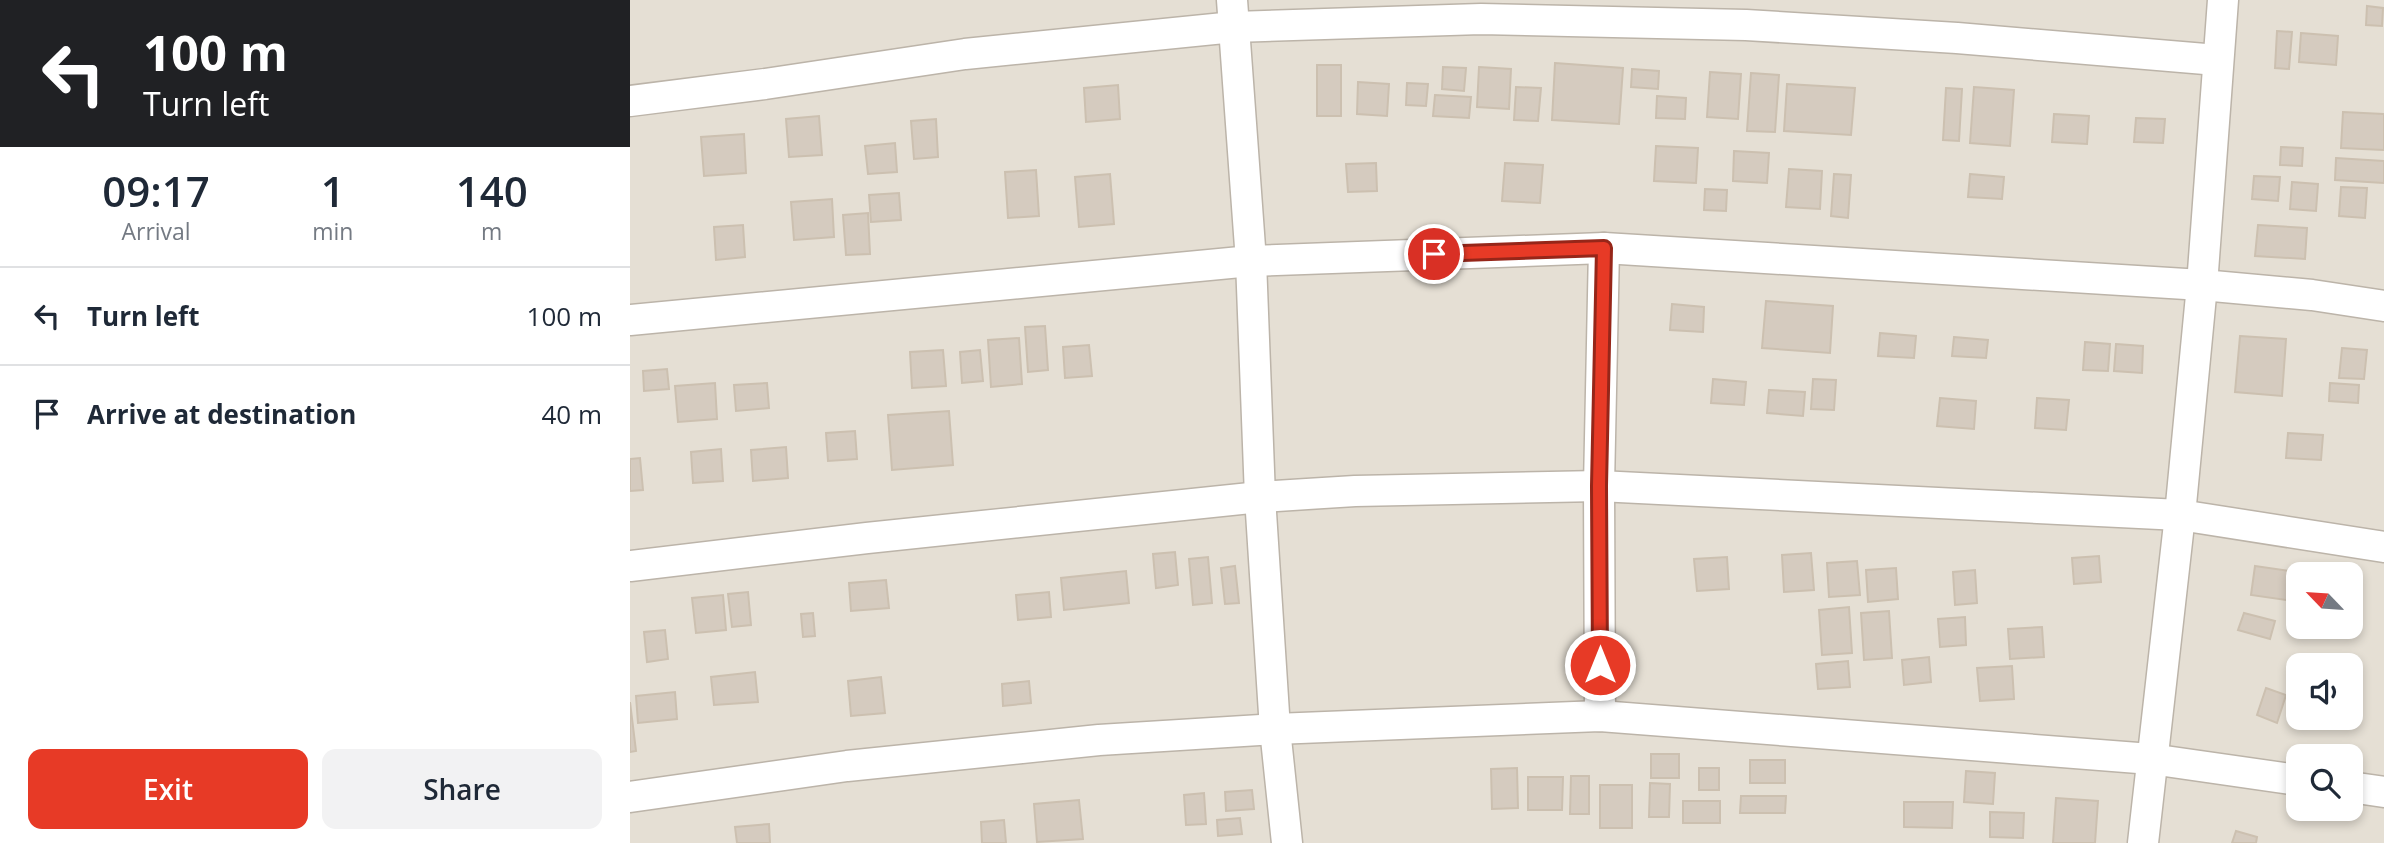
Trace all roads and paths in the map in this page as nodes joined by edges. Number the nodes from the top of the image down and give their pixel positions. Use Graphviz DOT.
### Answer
graph roads {
  1 [pos="2223,0"];
  2 [pos="1233,13"];
  3 [pos="2217,60"];
  4 [pos="630,101"];
  5 [pos="1604,248"];
  6 [pos="1251,261"];
  7 [pos="2202,285"];
  8 [pos="2384,306"];
  9 [pos="630,320"];
  10 [pos="1599,486"];
  11 [pos="1261,497"];
  12 [pos="2180,515"];
  13 [pos="2384,547"];
  14 [pos="630,566"];
  15 [pos="1600,716"];
  16 [pos="1275,729"];
  17 [pos="2151,759"];
  18 [pos="2286,778"];
  19 [pos="2363,789"];
  20 [pos="2384,792"];
  21 [pos="630,797"];
  22 [pos="1287,843"];
  23 [pos="2143,843"];
  1 -- 3 [label="street"];
  2 -- 3 [label="street"];
  2 -- 4 [label="street"];
  2 -- 6 [label="street"];
  3 -- 7 [label="street"];
  5 -- 6 [label="street"];
  5 -- 7 [label="street"];
  5 -- 10 [label="street"];
  6 -- 9 [label="street"];
  6 -- 11 [label="street"];
  7 -- 8 [label="street"];
  7 -- 12 [label="street"];
  10 -- 11 [label="street"];
  10 -- 12 [label="street"];
  10 -- 15 [label="street"];
  11 -- 14 [label="street"];
  11 -- 16 [label="street"];
  12 -- 13 [label="street"];
  12 -- 17 [label="street"];
  15 -- 16 [label="street"];
  15 -- 17 [label="street"];
  16 -- 21 [label="street"];
  16 -- 22 [label="street"];
  17 -- 18 [label="street"];
  17 -- 23 [label="street"];
  19 -- 20 [label="street"];
}
